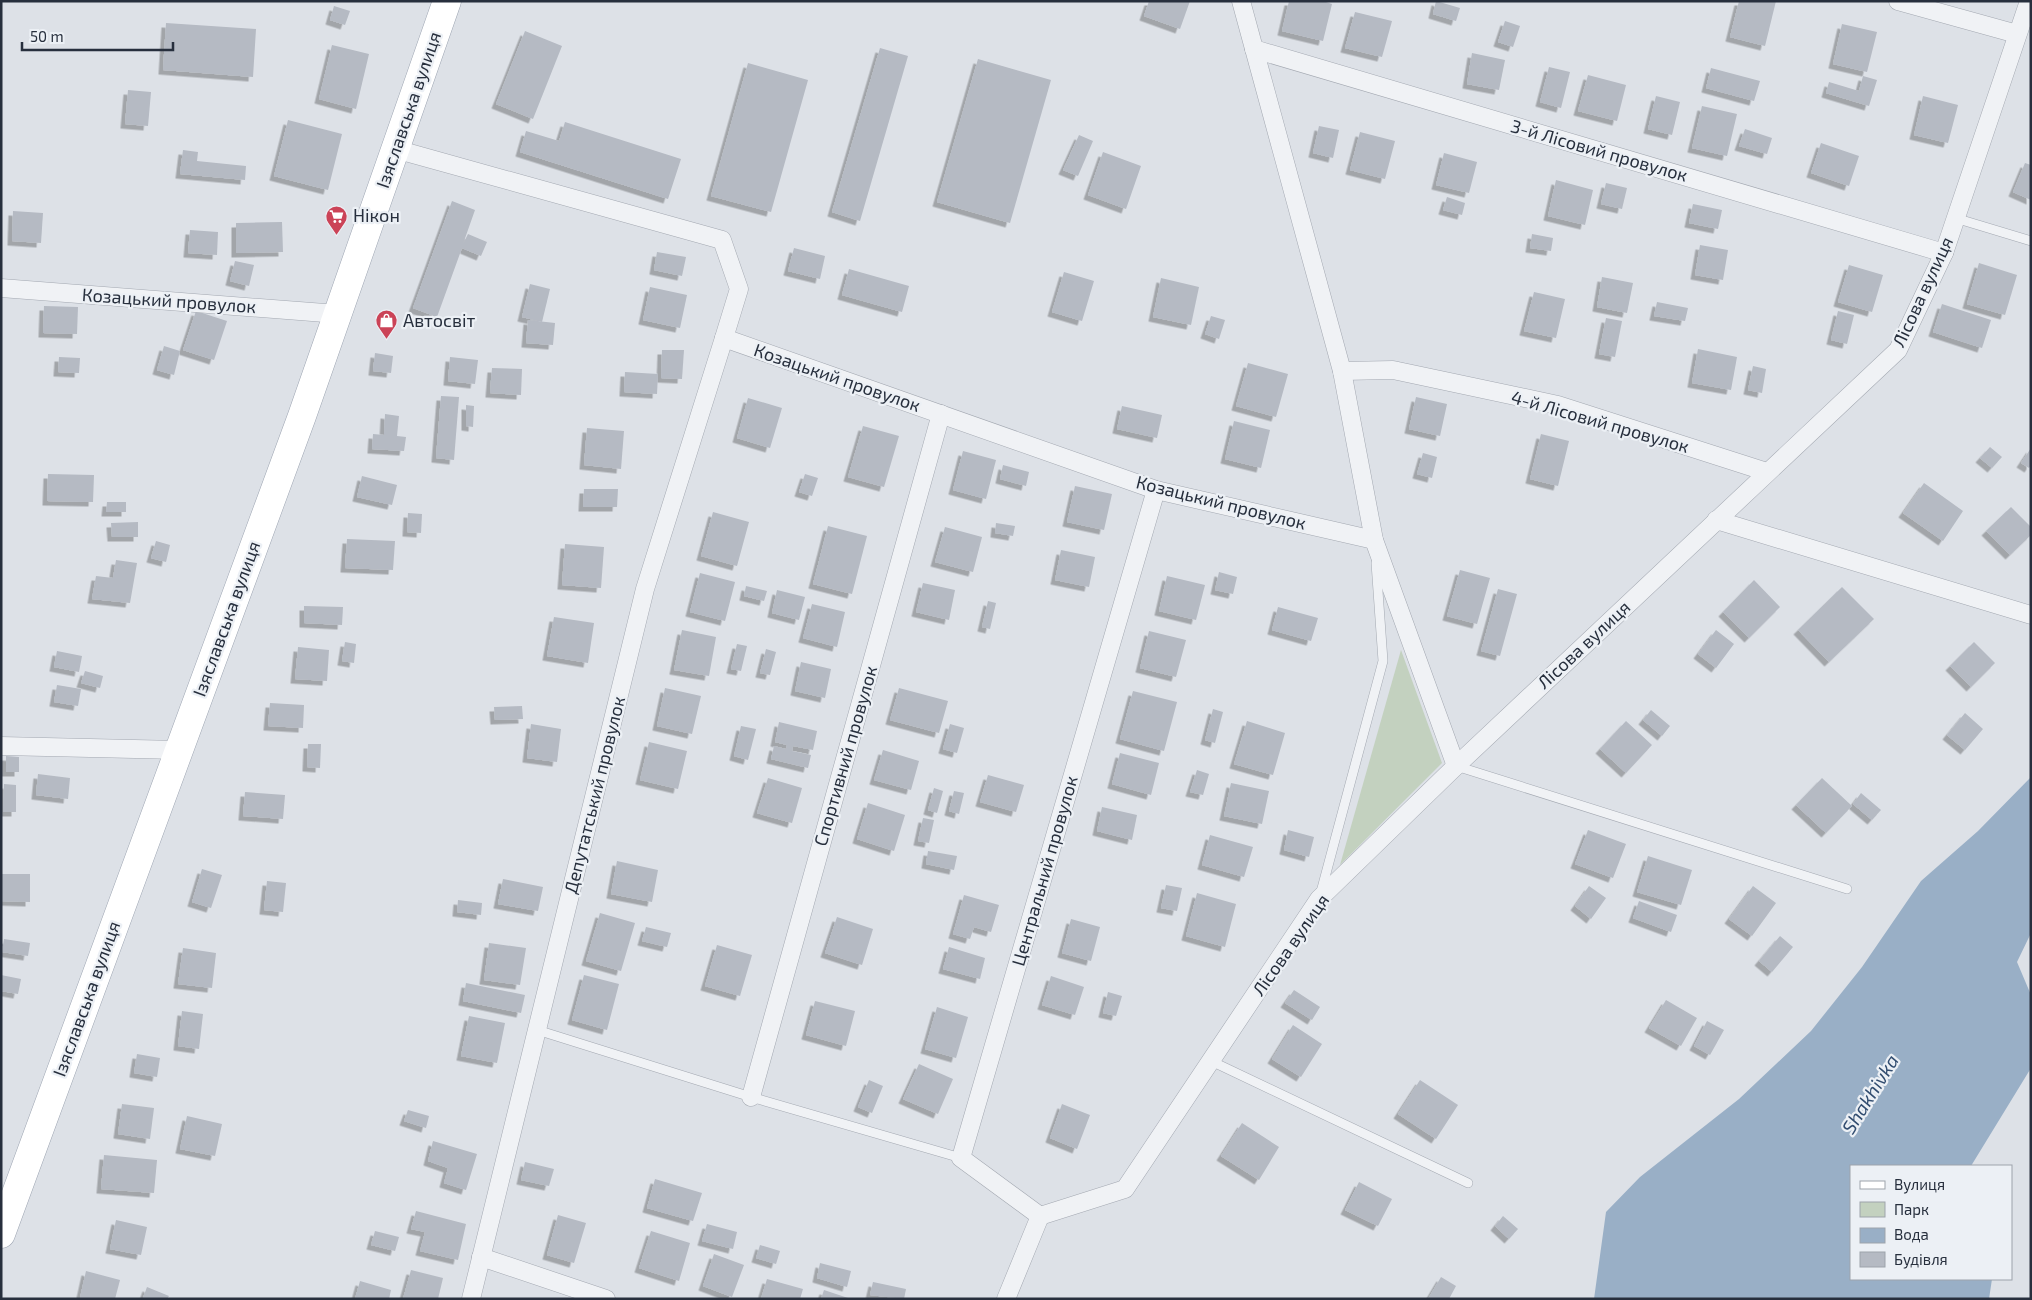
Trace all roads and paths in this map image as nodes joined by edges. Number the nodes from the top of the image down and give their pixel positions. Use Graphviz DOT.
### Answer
graph roads {
  1 [pos="447,1"];
  2 [pos="1241,1"];
  3 [pos="1898,1"];
  4 [pos="2029,1"];
  5 [pos="2017,34"];
  6 [pos="1254,49"];
  7 [pos="395,149"];
  8 [pos="1955,218"];
  9 [pos="2031,241"];
  10 [pos="1944,252"];
  11 [pos="1,288"];
  12 [pos="338,314"];
  13 [pos="724,338"];
  14 [pos="1342,371"];
  15 [pos="941,414"];
  16 [pos="1767,472"];
  17 [pos="1156,490"];
  18 [pos="1716,520"];
  19 [pos="1374,540"];
  20 [pos="2031,615"];
  21 [pos="1,746"];
  22 [pos="179,750"];
  23 [pos="1456,766"];
  24 [pos="1847,889"];
  25 [pos="1319,899"];
  26 [pos="537,1030"];
  27 [pos="1211,1061"];
  28 [pos="751,1098"];
  29 [pos="961,1158"];
  30 [pos="1468,1183"];
  31 [pos="1040,1216"];
  32 [pos="1,1234"];
  33 [pos="481,1257"];
  34 [pos="471,1299"];
  35 [pos="606,1299"];
  36 [pos="1006,1299"];
  1 -- 7 [label="main road, Ізяславська вулиця"];
  2 -- 6 [label="street"];
  3 -- 5 [label="street"];
  4 -- 5 [label="street, Лісова вулиця"];
  5 -- 8 [label="street, Лісова вулиця"];
  6 -- 10 [label="street, 3-й Лісовий провулок"];
  6 -- 14 [label="street"];
  7 -- 12 [label="main road, Ізяславська вулиця"];
  7 -- 13 [label="street"];
  8 -- 9 [label="lane"];
  8 -- 10 [label="street, Лісова вулиця"];
  10 -- 16 [label="street, Лісова вулиця"];
  11 -- 12 [label="street, Козацький провулок"];
  12 -- 22 [label="main road, Ізяславська вулиця"];
  13 -- 15 [label="street, Козацький провулок"];
  13 -- 26 [label="street, Депутатський провулок"];
  14 -- 16 [label="street, 4-й Лісовий провулок"];
  14 -- 19 [label="street"];
  15 -- 17 [label="street, Козацький провулок"];
  15 -- 28 [label="street, Спортивний провулок"];
  16 -- 18 [label="street, Лісова вулиця"];
  17 -- 19 [label="street, Козацький провулок"];
  17 -- 29 [label="street, Центральний провулок"];
  18 -- 20 [label="street"];
  18 -- 23 [label="street, Лісова вулиця"];
  19 -- 23 [label="street"];
  19 -- 25 [label="lane"];
  21 -- 22 [label="street"];
  22 -- 32 [label="main road, Ізяславська вулиця"];
  23 -- 24 [label="lane"];
  23 -- 25 [label="street, Лісова вулиця"];
  25 -- 27 [label="street, Лісова вулиця"];
  26 -- 28 [label="lane"];
  26 -- 33 [label="street, Депутатський провулок"];
  27 -- 30 [label="lane"];
  27 -- 31 [label="street, Лісова вулиця"];
  28 -- 29 [label="lane"];
  29 -- 31 [label="street"];
  31 -- 36 [label="street"];
  33 -- 34 [label="street, Депутатський провулок"];
  33 -- 35 [label="street"];
}
